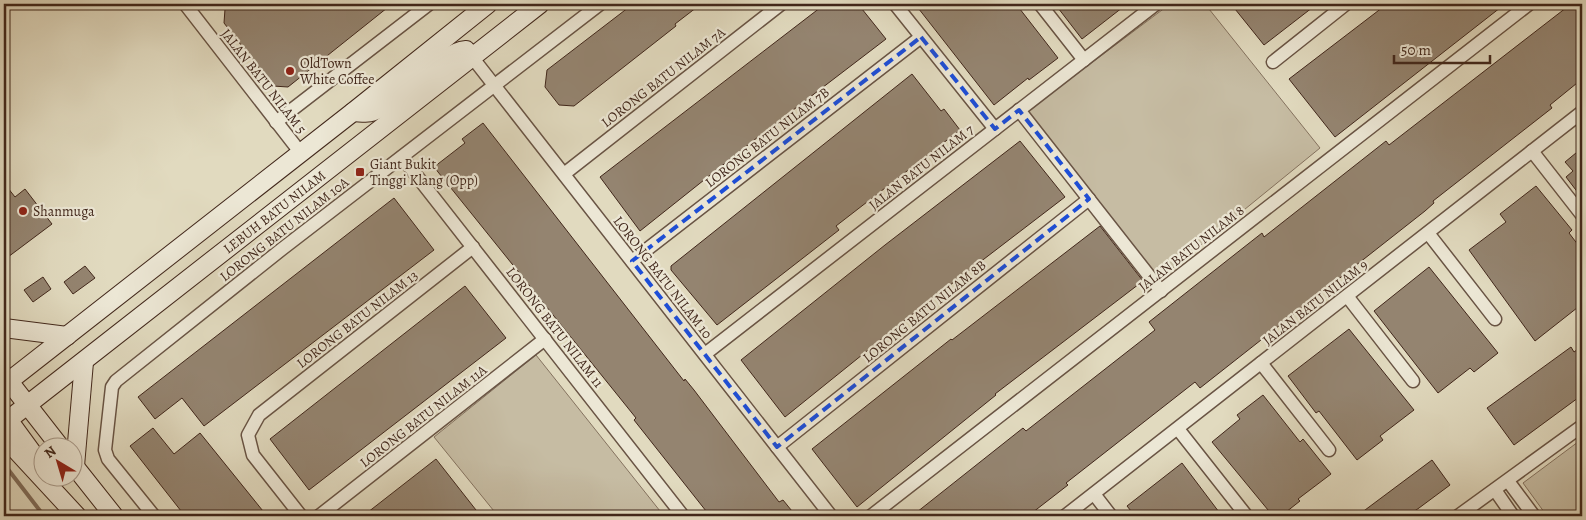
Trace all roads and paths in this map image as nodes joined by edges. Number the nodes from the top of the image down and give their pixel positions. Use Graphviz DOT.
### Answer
graph roads {
  1 [pos="429,4"];
  2 [pos="488,4"];
  3 [pos="540,4"];
  4 [pos="600,4"];
  5 [pos="781,4"];
  6 [pos="895,4"];
  7 [pos="1040,4"];
  8 [pos="1156,4"];
  9 [pos="1346,4"];
  10 [pos="1529,4"];
  11 [pos="192,6"];
  12 [pos="921,37"];
  13 [pos="472,57"];
  14 [pos="1084,60"];
  15 [pos="1273,62"];
  16 [pos="495,86"];
  17 [pos="1019,110"];
  18 [pos="353,112"];
  19 [pos="1582,112"];
  20 [pos="276,122"];
  21 [pos="995,129"];
  22 [pos="1532,151"];
  23 [pos="300,152"];
  24 [pos="402,156"];
  25 [pos="564,174"];
  26 [pos="1089,199"];
  27 [pos="1582,215"];
  28 [pos="1428,233"];
  29 [pos="473,247"];
  30 [pos="632,261"];
  31 [pos="1161,290"];
  32 [pos="1347,296"];
  33 [pos="1495,318"];
  34 [pos="4,328"];
  35 [pos="67,336"];
  36 [pos="545,339"];
  37 [pos="705,354"];
  38 [pos="84,362"];
  39 [pos="1261,363"];
  40 [pos="5,380"];
  41 [pos="1413,380"];
  42 [pos="28,404"];
  43 [pos="5,424"];
  44 [pos="1582,426"];
  45 [pos="1178,428"];
  46 [pos="54,438"];
  47 [pos="77,438"];
  48 [pos="777,447"];
  49 [pos="1329,450"];
  50 [pos="32,455"];
  51 [pos="82,475"];
  52 [pos="1508,481"];
  53 [pos="58,488"];
  54 [pos="1495,490"];
  55 [pos="1094,494"];
  56 [pos="1245,514"];
  57 [pos="78,516"];
  58 [pos="114,516"];
  59 [pos="154,516"];
  60 [pos="301,516"];
  61 [pos="319,516"];
  62 [pos="683,516"];
  63 [pos="831,516"];
  64 [pos="871,516"];
  65 [pos="1065,516"];
  66 [pos="1111,516"];
  67 [pos="1458,516"];
  68 [pos="1513,516"];
  69 [pos="1534,516"];
  1 -- 20 [label="street"];
  2 -- 18 [label="main road"];
  3 -- 13 [label="main road, LEBUH BATU NILAM"];
  4 -- 16 [label="street, LORONG BATU NILAM 10A"];
  5 -- 25 [label="street, LORONG BATU NILAM 7A"];
  6 -- 12 [label="street"];
  7 -- 14 [label="street"];
  8 -- 14 [label="street, JALAN BATU NILAM 7"];
  9 -- 15 [label="street"];
  10 -- 31 [label="street, JALAN BATU NILAM 8"];
  11 -- 20 [label="street, JALAN BATU NILAM 5"];
  12 -- 21 [label="street"];
  12 -- 30 [label="street, LORONG BATU NILAM 7B"];
  13 -- 16 [label="street, LORONG BATU NILAM 10"];
  13 -- 18 [label="main road"];
  13 -- 38 [label="main road, LEBUH BATU NILAM"];
  14 -- 17 [label="street, JALAN BATU NILAM 7"];
  16 -- 24 [label="street, LORONG BATU NILAM 10A"];
  16 -- 25 [label="street, LORONG BATU NILAM 10"];
  17 -- 21 [label="street, JALAN BATU NILAM 7"];
  17 -- 26 [label="street"];
  18 -- 23 [label="main road"];
  19 -- 22 [label="street, JALAN BATU NILAM 9"];
  20 -- 23 [label="street, JALAN BATU NILAM 5"];
  21 -- 37 [label="street, JALAN BATU NILAM 7"];
  22 -- 27 [label="street"];
  22 -- 28 [label="street, JALAN BATU NILAM 9"];
  23 -- 35 [label="main road"];
  24 -- 29 [label="street, LORONG BATU NILAM 11"];
  24 -- 59 [label="street, LORONG BATU NILAM 10A"];
  25 -- 30 [label="street, LORONG BATU NILAM 10"];
  26 -- 31 [label="street"];
  26 -- 48 [label="street, LORONG BATU NILAM 8B"];
  28 -- 32 [label="street, JALAN BATU NILAM 9"];
  28 -- 33 [label="street"];
  29 -- 36 [label="street, LORONG BATU NILAM 11"];
  29 -- 60 [label="street, LORONG BATU NILAM 13"];
  30 -- 37 [label="street, LORONG BATU NILAM 10"];
  31 -- 64 [label="street, JALAN BATU NILAM 8"];
  32 -- 39 [label="street, JALAN BATU NILAM 9"];
  32 -- 41 [label="street"];
  34 -- 35 [label="main road"];
  35 -- 40 [label="main road"];
  36 -- 61 [label="street, LORONG BATU NILAM 11A"];
  36 -- 62 [label="street, LORONG BATU NILAM 11"];
  37 -- 48 [label="street, LORONG BATU NILAM 10"];
  38 -- 42 [label="main road, LEBUH BATU NILAM"];
  38 -- 47 [label="main road"];
  39 -- 45 [label="street, JALAN BATU NILAM 9"];
  39 -- 49 [label="street"];
  40 -- 42 [label="main road"];
  42 -- 43 [label="main road, LEBUH BATU NILAM"];
  42 -- 46 [label="main road"];
  43 -- 50 [label="main road"];
  43 -- 57 [label="main road"];
  44 -- 52 [label="street"];
  45 -- 55 [label="street, JALAN BATU NILAM 9"];
  45 -- 56 [label="street"];
  48 -- 63 [label="street, LORONG BATU NILAM 10"];
  51 -- 58 [label="main road"];
  52 -- 54 [label="street"];
  52 -- 69 [label="street"];
  53 -- 57 [label="main road"];
  54 -- 67 [label="street"];
  54 -- 68 [label="street"];
  55 -- 65 [label="street, JALAN BATU NILAM 9"];
  55 -- 66 [label="street"];
}
